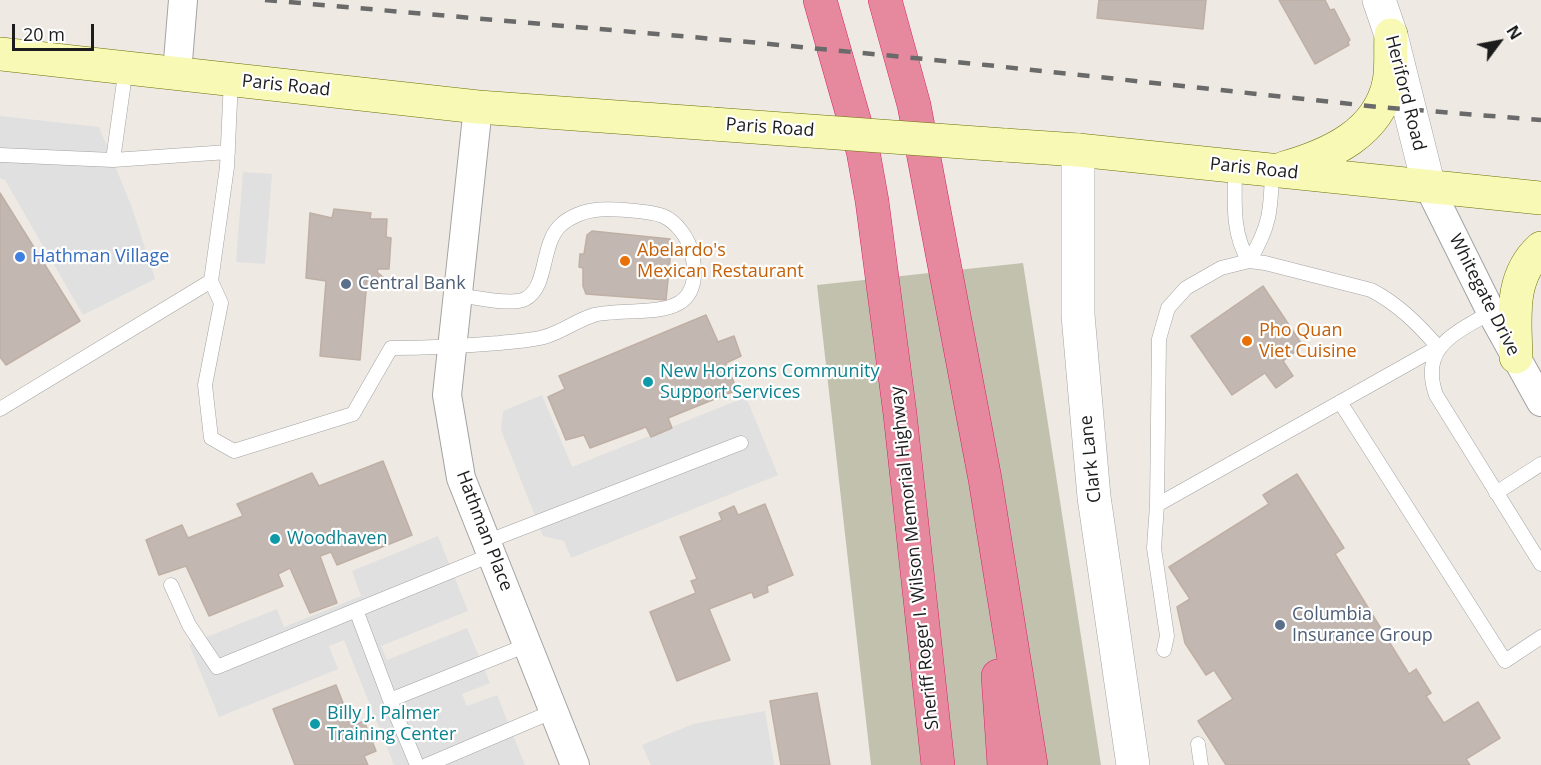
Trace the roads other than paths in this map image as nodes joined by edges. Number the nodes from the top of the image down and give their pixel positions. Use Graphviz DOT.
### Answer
graph roads {
  1 [pos="183,0"];
  2 [pos="820,0"];
  3 [pos="885,0"];
  4 [pos="1379,0"];
  5 [pos="1391,35"];
  6 [pos="0,54"];
  7 [pos="126,67"];
  8 [pos="177,73"];
  9 [pos="231,80"];
  10 [pos="478,107"];
  11 [pos="1078,150"];
  12 [pos="228,152"];
  13 [pos="0,155"];
  14 [pos="113,160"];
  15 [pos="1235,167"];
  16 [pos="1272,171"];
  17 [pos="1429,187"];
  18 [pos="1541,198"];
  19 [pos="1541,248"];
  20 [pos="1249,261"];
  21 [pos="211,281"];
  22 [pos="458,295"];
  23 [pos="1491,312"];
  24 [pos="452,347"];
  25 [pos="1438,347"];
  26 [pos="1516,357"];
  27 [pos="1540,397"];
  28 [pos="1340,402"];
  29 [pos="0,409"];
  30 [pos="741,443"];
  31 [pos="1541,464"];
  32 [pos="985,479"];
  33 [pos="1496,493"];
  34 [pos="1157,506"];
  35 [pos="489,548"];
  36 [pos="1541,564"];
  37 [pos="171,585"];
  38 [pos="356,610"];
  39 [pos="1541,638"];
  40 [pos="527,645"];
  41 [pos="1164,650"];
  42 [pos="390,700"];
  43 [pos="554,711"];
  44 [pos="1198,744"];
  45 [pos="417,765"];
  46 [pos="427,765"];
  47 [pos="575,765"];
  48 [pos="938,765"];
  49 [pos="1004,765"];
  50 [pos="1031,765"];
  51 [pos="1133,765"];
  52 [pos="1201,765"];
  1 -- 8 [label="street"];
  2 -- 48 [label="highway, Sheriff Roger I. Wilson Memorial Highway"];
  3 -- 32 [label="highway"];
  4 -- 5 [label="street, Heriford Road"];
  5 -- 16 [label="main road"];
  5 -- 17 [label="street, Heriford Road"];
  6 -- 7 [label="main road, Paris Road"];
  7 -- 8 [label="main road, Paris Road"];
  7 -- 14 [label="lane"];
  8 -- 9 [label="main road, Paris Road"];
  9 -- 10 [label="main road, Paris Road"];
  9 -- 12 [label="lane"];
  10 -- 11 [label="main road, Paris Road, bridge"];
  10 -- 22 [label="street, Hathman Place"];
  11 -- 15 [label="main road, Paris Road"];
  11 -- 51 [label="street, Clark Lane"];
  12 -- 14 [label="lane"];
  12 -- 21 [label="lane"];
  13 -- 14 [label="lane"];
  15 -- 16 [label="main road, Paris Road"];
  15 -- 20 [label="lane"];
  16 -- 17 [label="main road, Paris Road"];
  16 -- 20 [label="lane"];
  17 -- 18 [label="main road, Paris Road"];
  17 -- 23 [label="street, Whitegate Drive"];
  19 -- 26 [label="main road"];
  20 -- 25 [label="lane"];
  20 -- 34 [label="lane"];
  21 -- 24 [label="lane"];
  21 -- 29 [label="lane"];
  22 -- 24 [label="street, Hathman Place"];
  22 -- 24 [label="lane"];
  23 -- 25 [label="lane"];
  23 -- 26 [label="street, Whitegate Drive"];
  24 -- 35 [label="street, Hathman Place"];
  25 -- 28 [label="lane"];
  25 -- 33 [label="lane"];
  26 -- 27 [label="street, Whitegate Drive"];
  28 -- 34 [label="lane"];
  28 -- 39 [label="lane"];
  30 -- 35 [label="lane"];
  31 -- 33 [label="lane"];
  32 -- 49 [label="highway"];
  32 -- 50 [label="highway"];
  33 -- 36 [label="lane"];
  34 -- 41 [label="lane"];
  35 -- 38 [label="lane"];
  35 -- 40 [label="street, Hathman Place"];
  37 -- 38 [label="lane"];
  38 -- 42 [label="lane"];
  40 -- 42 [label="lane"];
  40 -- 43 [label="street, Hathman Place"];
  42 -- 45 [label="lane"];
  43 -- 46 [label="lane"];
  43 -- 47 [label="street, Hathman Place"];
  44 -- 52 [label="lane"];
}
